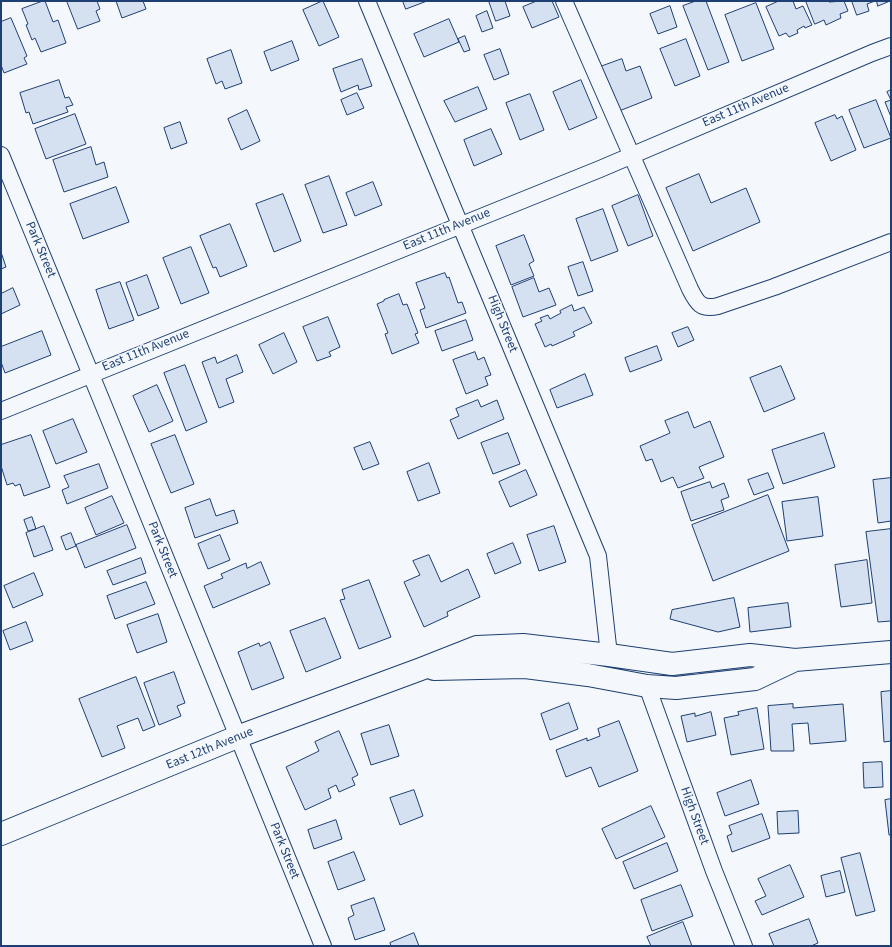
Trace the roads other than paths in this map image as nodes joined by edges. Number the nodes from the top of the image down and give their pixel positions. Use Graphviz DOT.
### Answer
graph roads {
  1 [pos="368,1"];
  2 [pos="564,1"];
  3 [pos="891,46"];
  4 [pos="1,155"];
  5 [pos="632,155"];
  6 [pos="461,224"];
  7 [pos="891,242"];
  8 [pos="92,374"];
  9 [pos="1,411"];
  10 [pos="891,652"];
  11 [pos="609,655"];
  12 [pos="795,660"];
  13 [pos="421,669"];
  14 [pos="647,686"];
  15 [pos="237,737"];
  16 [pos="1,834"];
  17 [pos="323,946"];
  18 [pos="744,946"];
  1 -- 6 [label="street, High Street"];
  2 -- 5 [label="street"];
  3 -- 5 [label="street, East 11th Avenue"];
  4 -- 8 [label="street, Park Street"];
  5 -- 6 [label="street, East 11th Avenue"];
  5 -- 7 [label="street"];
  6 -- 8 [label="street, East 11th Avenue"];
  6 -- 11 [label="street, High Street"];
  8 -- 9 [label="street, East 11th Avenue"];
  8 -- 15 [label="street, Park Street"];
  10 -- 12 [label="street"];
  11 -- 12 [label="street, East 12th Avenue"];
  11 -- 13 [label="street, East 12th Avenue"];
  12 -- 14 [label="street, East 12th Avenue"];
  13 -- 14 [label="street, East 12th Avenue"];
  13 -- 15 [label="street, East 12th Avenue"];
  14 -- 18 [label="street, High Street"];
  15 -- 16 [label="street, East 12th Avenue"];
  15 -- 17 [label="street, Park Street"];
}
